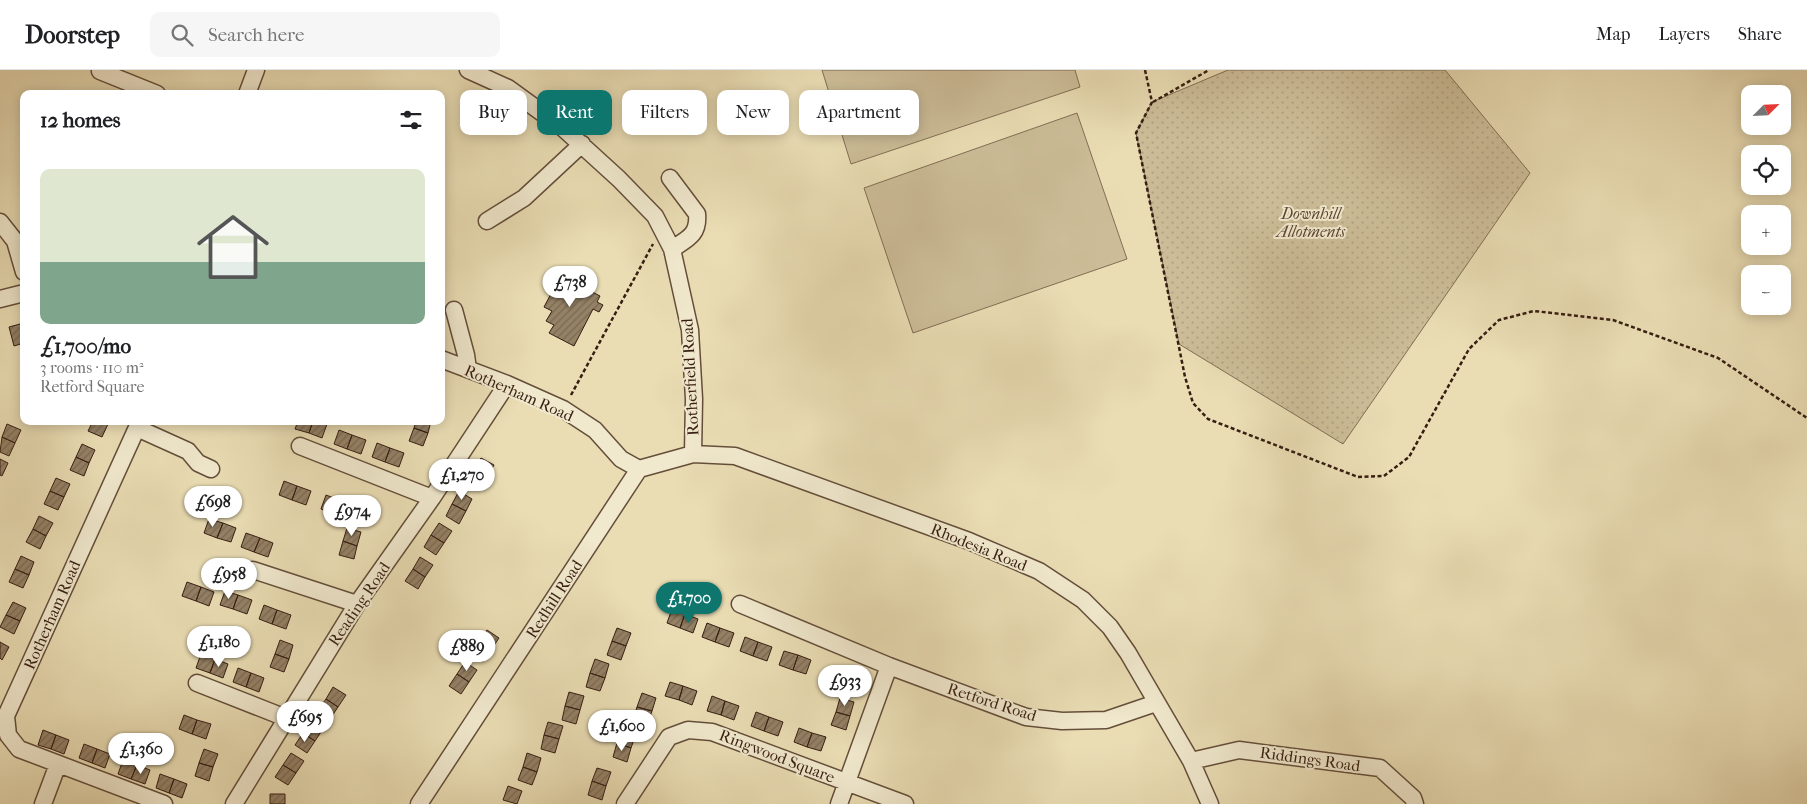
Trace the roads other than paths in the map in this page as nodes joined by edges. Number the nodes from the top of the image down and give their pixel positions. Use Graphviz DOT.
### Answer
graph roads {
  1 [pos="256,70"];
  2 [pos="100,71"];
  3 [pos="477,71"];
  4 [pos="147,90"];
  5 [pos="248,90"];
  6 [pos="582,144"];
  7 [pos="670,178"];
  8 [pos="487,221"];
  9 [pos="0,222"];
  10 [pos="672,249"];
  11 [pos="20,258"];
  12 [pos="20,294"];
  13 [pos="0,299"];
  14 [pos="454,310"];
  15 [pos="445,361"];
  16 [pos="468,369"];
  17 [pos="507,384"];
  18 [pos="138,425"];
  19 [pos="140,425"];
  20 [pos="300,446"];
  21 [pos="693,454"];
  22 [pos="211,469"];
  23 [pos="640,469"];
  24 [pos="432,498"];
  25 [pos="254,570"];
  26 [pos="357,604"];
  27 [pos="740,604"];
  28 [pos="889,666"];
  29 [pos="197,684"];
  30 [pos="1156,703"];
  31 [pos="286,718"];
  32 [pos="1191,761"];
  33 [pos="58,764"];
  34 [pos="847,782"];
  35 [pos="43,804"];
  36 [pos="164,804"];
  37 [pos="234,804"];
  38 [pos="420,804"];
  39 [pos="625,804"];
  40 [pos="839,804"];
  41 [pos="905,804"];
  42 [pos="1210,804"];
  43 [pos="1415,804"];
  1 -- 5 [label="street"];
  2 -- 4 [label="street"];
  3 -- 6 [label="street, Rotherfield Road"];
  6 -- 8 [label="street"];
  6 -- 10 [label="street, Rotherfield Road"];
  7 -- 10 [label="street"];
  9 -- 11 [label="street"];
  10 -- 21 [label="street, Rotherfield Road"];
  12 -- 13 [label="street"];
  14 -- 16 [label="street"];
  15 -- 16 [label="street, Rotherham Road"];
  16 -- 17 [label="street, Rotherham Road"];
  17 -- 23 [label="street, Rotherham Road"];
  17 -- 24 [label="street, Reading Road"];
  18 -- 33 [label="street, Rotherham Road"];
  19 -- 22 [label="street"];
  20 -- 24 [label="street"];
  21 -- 23 [label="street, Rhodesia Road"];
  21 -- 30 [label="street, Rhodesia Road"];
  23 -- 38 [label="street, Redhill Road"];
  24 -- 26 [label="street, Reading Road"];
  25 -- 26 [label="street"];
  26 -- 31 [label="street, Reading Road"];
  27 -- 28 [label="street, Retford Road"];
  28 -- 30 [label="street, Retford Road"];
  28 -- 34 [label="street"];
  29 -- 31 [label="street"];
  30 -- 32 [label="street, Rhodesia Road"];
  31 -- 37 [label="street, Reading Road"];
  32 -- 42 [label="street, Rhodesia Road"];
  32 -- 43 [label="street, Riddings Road"];
  33 -- 35 [label="street"];
  33 -- 36 [label="street, Rotherham Road"];
  34 -- 39 [label="street, Ringwood Square"];
  34 -- 40 [label="street"];
  34 -- 41 [label="street, Ringwood Square"];
}
